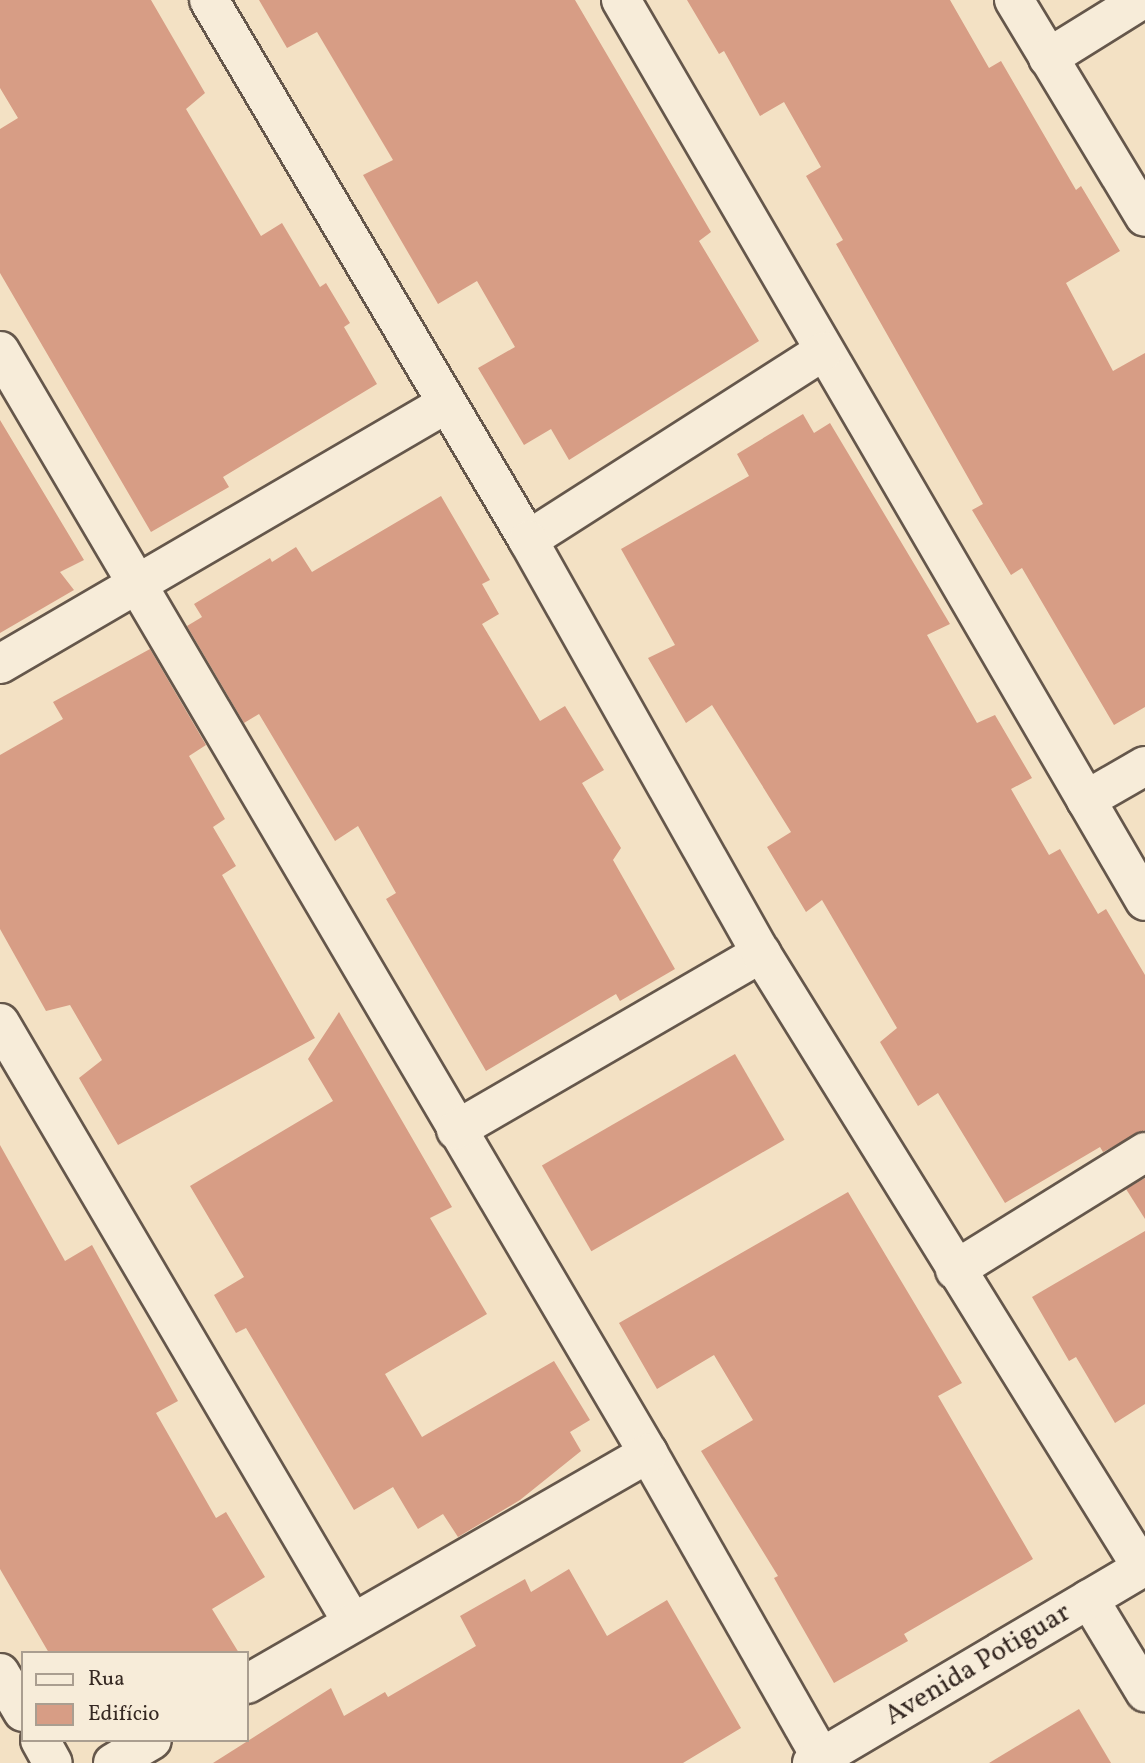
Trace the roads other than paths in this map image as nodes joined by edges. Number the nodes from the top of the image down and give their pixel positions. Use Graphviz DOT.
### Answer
graph roads {
  1 [pos="209,0"];
  2 [pos="621,0"];
  3 [pos="1014,0"];
  4 [pos="1141,0"];
  5 [pos="1048,58"];
  6 [pos="1145,217"];
  7 [pos="0,351"];
  8 [pos="823,351"];
  9 [pos="446,404"];
  10 [pos="528,540"];
  11 [pos="137,582"];
  12 [pos="0,664"];
  13 [pos="1145,766"];
  14 [pos="1086,800"];
  15 [pos="1145,901"];
  16 [pos="761,953"];
  17 [pos="0,1023"];
  18 [pos="456,1130"];
  19 [pos="1145,1152"];
  20 [pos="955,1270"];
  21 [pos="648,1453"];
  22 [pos="1144,1567"];
  23 [pos="1089,1599"];
  24 [pos="352,1622"];
  25 [pos="0,1673"];
  26 [pos="248,1683"];
  27 [pos="1145,1692"];
  28 [pos="21,1709"];
  29 [pos="41,1742"];
  30 [pos="149,1742"];
  31 [pos="817,1760"];
  32 [pos="53,1763"];
  33 [pos="113,1763"];
  1 -- 9 [label="street"];
  2 -- 8 [label="street"];
  3 -- 5 [label="street"];
  4 -- 5 [label="street"];
  5 -- 6 [label="street"];
  7 -- 11 [label="street"];
  8 -- 10 [label="street"];
  8 -- 14 [label="street"];
  9 -- 10 [label="street"];
  9 -- 11 [label="street"];
  10 -- 16 [label="street"];
  11 -- 12 [label="street"];
  11 -- 18 [label="street"];
  13 -- 14 [label="street"];
  14 -- 15 [label="street"];
  16 -- 18 [label="street"];
  16 -- 20 [label="street"];
  17 -- 24 [label="street"];
  18 -- 21 [label="street"];
  19 -- 20 [label="street"];
  20 -- 22 [label="street"];
  21 -- 24 [label="street"];
  21 -- 31 [label="street"];
  22 -- 23 [label="street, Avenida Potiguar"];
  23 -- 27 [label="street"];
  23 -- 31 [label="street, Avenida Potiguar"];
  24 -- 26 [label="street"];
  25 -- 28 [label="street"];
  29 -- 32 [label="street"];
  30 -- 33 [label="street"];
}
